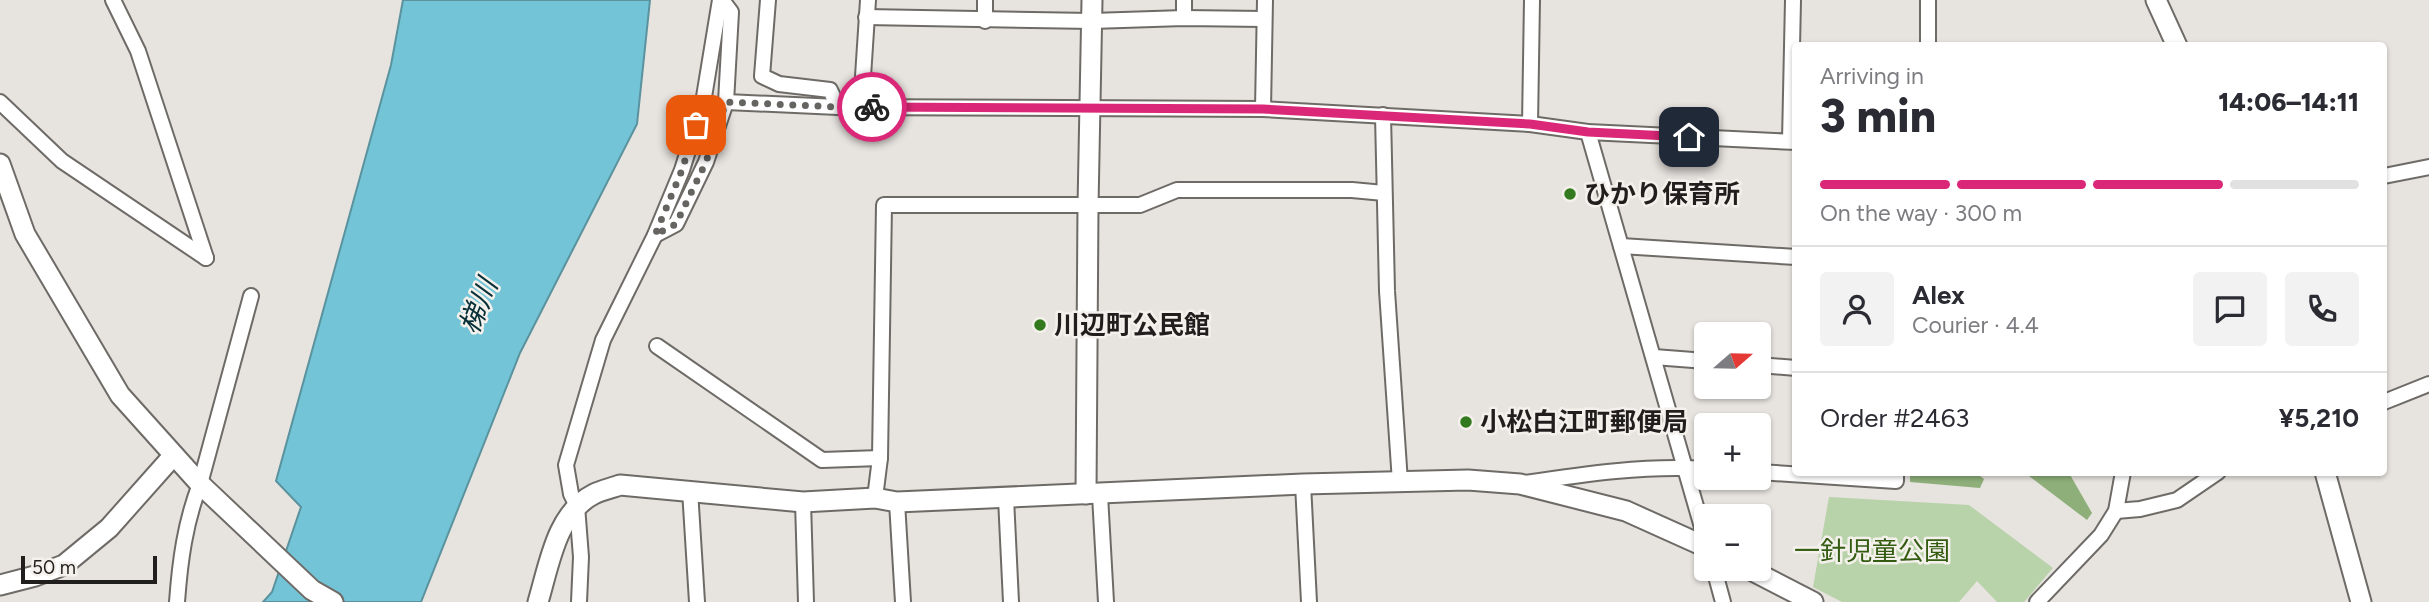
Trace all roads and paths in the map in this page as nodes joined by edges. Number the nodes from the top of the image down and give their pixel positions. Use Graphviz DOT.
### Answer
graph roads {
  1 [pos="114,0"];
  2 [pos="721,0"];
  3 [pos="768,0"];
  4 [pos="868,0"];
  5 [pos="985,0"];
  6 [pos="1092,0"];
  7 [pos="1184,0"];
  8 [pos="1265,0"];
  9 [pos="1532,0"];
  10 [pos="1793,0"];
  11 [pos="1928,0"];
  12 [pos="2156,0"];
  13 [pos="866,17"];
  14 [pos="1184,18"];
  15 [pos="1264,19"];
  16 [pos="985,21"];
  17 [pos="1092,21"];
  18 [pos="1793,42"];
  19 [pos="1928,42"];
  20 [pos="2175,42"];
  21 [pos="0,102"];
  22 [pos="726,102"];
  23 [pos="838,107"];
  24 [pos="861,107"];
  25 [pos="1091,108"];
  26 [pos="1263,109"];
  27 [pos="1383,115"];
  28 [pos="1530,124"];
  29 [pos="1588,132"];
  30 [pos="1792,141"];
  31 [pos="2429,167"];
  32 [pos="2,175"];
  33 [pos="2387,175"];
  34 [pos="1384,193"];
  35 [pos="1088,206"];
  36 [pos="655,235"];
  37 [pos="1621,246"];
  38 [pos="1792,257"];
  39 [pos="251,296"];
  40 [pos="657,346"];
  41 [pos="1654,357"];
  42 [pos="1694,360"];
  43 [pos="1771,366"];
  44 [pos="1792,368"];
  45 [pos="2429,384"];
  46 [pos="2387,401"];
  47 [pos="173,456"];
  48 [pos="880,458"];
  49 [pos="1686,468"];
  50 [pos="1694,468"];
  51 [pos="1771,473"];
  52 [pos="1792,474"];
  53 [pos="1820,476"];
  54 [pos="1896,476"];
  55 [pos="2122,476"];
  56 [pos="2212,476"];
  57 [pos="2326,476"];
  58 [pos="1400,482"];
  59 [pos="200,484"];
  60 [pos="1303,484"];
  61 [pos="1520,484"];
  62 [pos="690,490"];
  63 [pos="1093,494"];
  64 [pos="1006,498"];
  65 [pos="875,499"];
  66 [pos="803,502"];
  67 [pos="897,502"];
  68 [pos="1696,504"];
  69 [pos="577,506"];
  70 [pos="2116,511"];
  71 [pos="1694,542"];
  72 [pos="1771,580"];
  73 [pos="1717,581"];
  74 [pos="0,585"];
  75 [pos="177,602"];
  76 [pos="332,602"];
  77 [pos="538,602"];
  78 [pos="579,602"];
  79 [pos="696,602"];
  80 [pos="806,602"];
  81 [pos="903,602"];
  82 [pos="1011,602"];
  83 [pos="1106,602"];
  84 [pos="1309,602"];
  85 [pos="1723,602"];
  86 [pos="1813,602"];
  87 [pos="2037,602"];
  88 [pos="2361,602"];
  1 -- 21 [label="street"];
  2 -- 22 [label="street"];
  2 -- 36 [label="street"];
  3 -- 23 [label="street"];
  4 -- 13 [label="street"];
  5 -- 16 [label="street"];
  6 -- 17 [label="street"];
  7 -- 14 [label="street"];
  8 -- 15 [label="street"];
  9 -- 28 [label="street"];
  10 -- 18 [label="street"];
  11 -- 19 [label="street"];
  12 -- 20 [label="street"];
  13 -- 16 [label="street"];
  13 -- 24 [label="street"];
  14 -- 15 [label="street"];
  14 -- 17 [label="street"];
  15 -- 26 [label="street"];
  16 -- 17 [label="street"];
  17 -- 25 [label="street"];
  22 -- 23 [label="street"];
  22 -- 36 [label="street"];
  23 -- 24 [label="street"];
  24 -- 25 [label="street"];
  25 -- 26 [label="street"];
  25 -- 35 [label="street"];
  26 -- 27 [label="street"];
  27 -- 28 [label="street"];
  27 -- 34 [label="street"];
  28 -- 29 [label="street"];
  29 -- 30 [label="street"];
  29 -- 37 [label="street"];
  31 -- 33 [label="street"];
  32 -- 47 [label="street"];
  34 -- 35 [label="street"];
  34 -- 58 [label="street"];
  35 -- 48 [label="street"];
  35 -- 63 [label="street"];
  36 -- 69 [label="street"];
  37 -- 38 [label="street"];
  37 -- 41 [label="street"];
  39 -- 59 [label="street"];
  40 -- 48 [label="street"];
  41 -- 42 [label="street"];
  41 -- 49 [label="street"];
  43 -- 44 [label="street"];
  45 -- 46 [label="street"];
  47 -- 59 [label="street"];
  47 -- 74 [label="street"];
  48 -- 65 [label="street"];
  49 -- 50 [label="street"];
  49 -- 61 [label="street"];
  49 -- 68 [label="street"];
  51 -- 52 [label="street"];
  53 -- 54 [label="street"];
  55 -- 70 [label="street"];
  56 -- 70 [label="street"];
  57 -- 88 [label="street"];
  58 -- 60 [label="street"];
  58 -- 61 [label="street"];
  59 -- 75 [label="street"];
  59 -- 76 [label="street"];
  60 -- 63 [label="street"];
  60 -- 84 [label="street"];
  61 -- 71 [label="street"];
  62 -- 66 [label="street"];
  62 -- 69 [label="street"];
  62 -- 79 [label="street"];
  63 -- 64 [label="street"];
  63 -- 83 [label="street"];
  64 -- 67 [label="street"];
  64 -- 82 [label="street"];
  65 -- 66 [label="street"];
  65 -- 67 [label="street"];
  66 -- 80 [label="street"];
  67 -- 81 [label="street"];
  69 -- 77 [label="street"];
  69 -- 78 [label="street"];
  70 -- 87 [label="street"];
  72 -- 86 [label="street"];
  73 -- 85 [label="street"];
}
